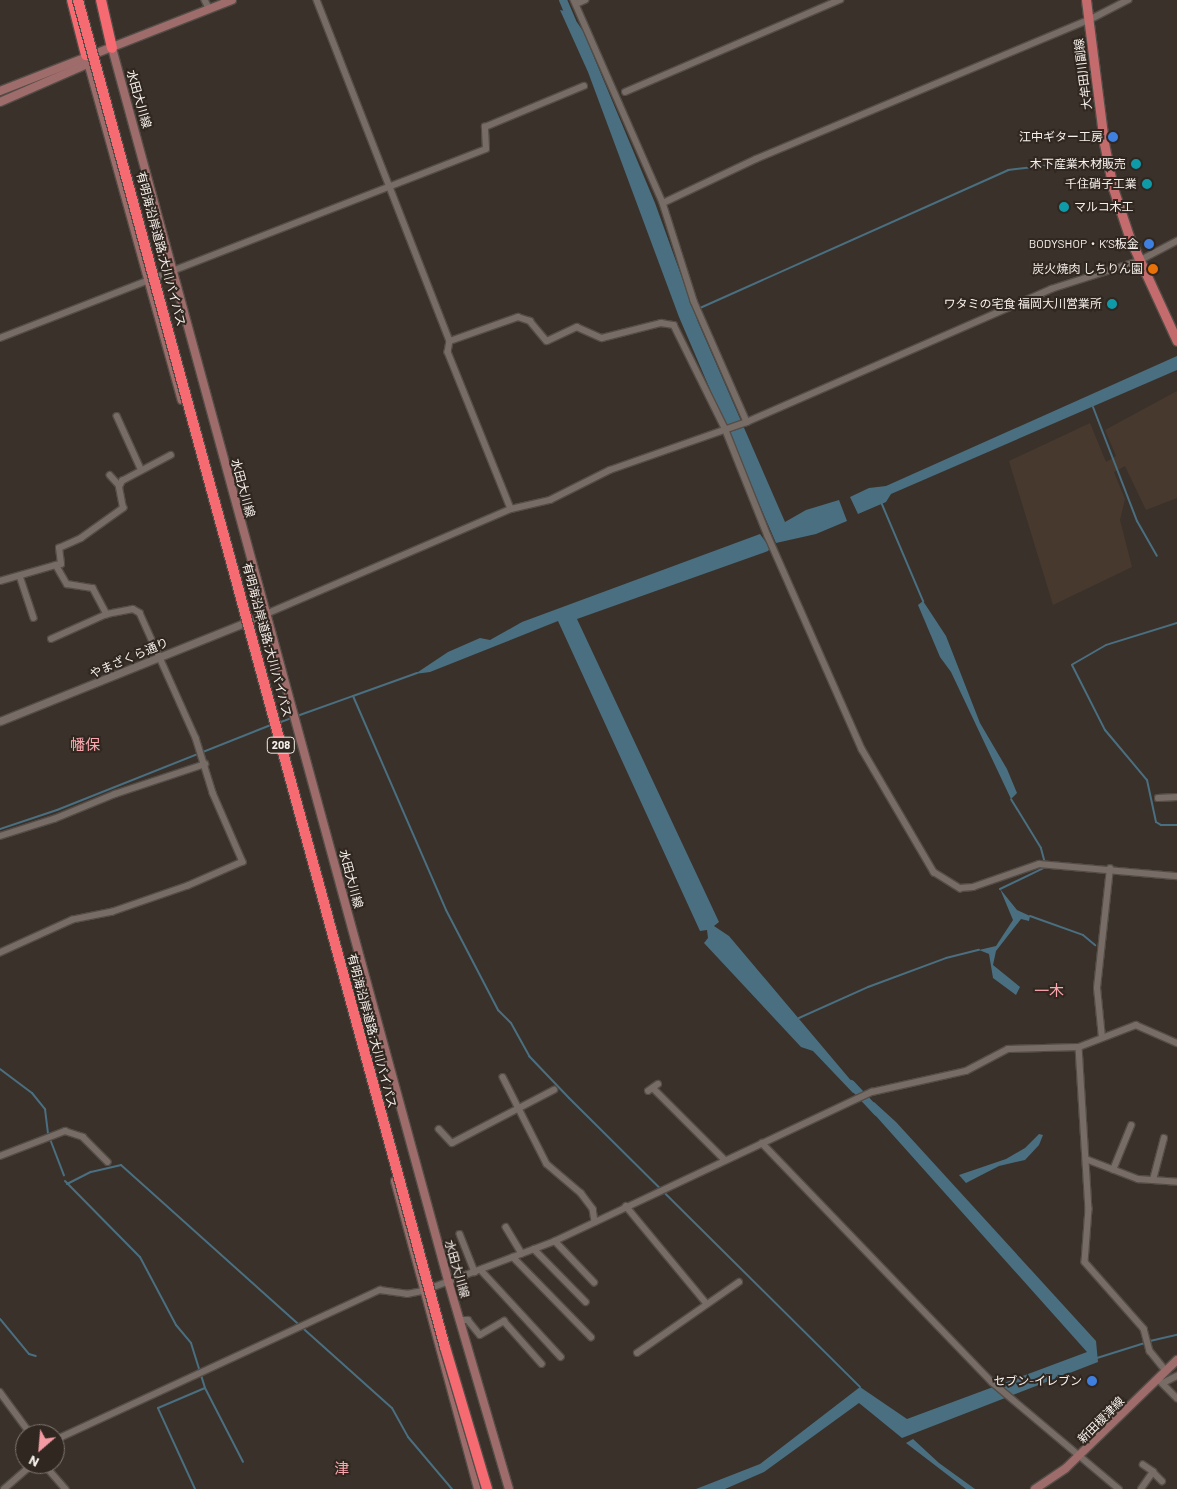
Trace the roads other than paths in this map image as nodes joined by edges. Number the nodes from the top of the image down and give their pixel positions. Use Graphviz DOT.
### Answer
graph roads {
  1 [pos="72,0"];
  2 [pos="78,0"];
  3 [pos="83,0"];
  4 [pos="100,0"];
  5 [pos="206,0"];
  6 [pos="232,0"];
  7 [pos="317,0"];
  8 [pos="585,0"];
  9 [pos="840,0"];
  10 [pos="1086,0"];
  11 [pos="1128,0"];
  12 [pos="575,2"];
  13 [pos="209,8"];
  14 [pos="1089,20"];
  15 [pos="112,48"];
  16 [pos="87,60"];
  17 [pos="584,86"];
  18 [pos="0,91"];
  19 [pos="626,92"];
  20 [pos="0,102"];
  21 [pos="389,188"];
  22 [pos="663,203"];
  23 [pos="1177,241"];
  24 [pos="1139,261"];
  25 [pos="173,273"];
  26 [pos="148,282"];
  27 [pos="0,338"];
  28 [pos="450,341"];
  29 [pos="1177,341"];
  30 [pos="117,416"];
  31 [pos="745,423"];
  32 [pos="726,428"];
  33 [pos="171,455"];
  34 [pos="141,469"];
  35 [pos="110,475"];
  36 [pos="119,485"];
  37 [pos="511,509"];
  38 [pos="56,565"];
  39 [pos="20,576"];
  40 [pos="0,581"];
  41 [pos="107,614"];
  42 [pos="266,614"];
  43 [pos="34,618"];
  44 [pos="244,624"];
  45 [pos="51,639"];
  46 [pos="161,657"];
  47 [pos="0,721"];
  48 [pos="205,764"];
  49 [pos="1177,797"];
  50 [pos="1158,798"];
  51 [pos="0,836"];
  52 [pos="1110,869"];
  53 [pos="1177,876"];
  54 [pos="0,954"];
  55 [pos="1102,1038"];
  56 [pos="1177,1043"];
  57 [pos="1079,1047"];
  58 [pos="503,1077"];
  59 [pos="658,1084"];
  60 [pos="554,1090"];
  61 [pos="518,1108"];
  62 [pos="1130,1126"];
  63 [pos="439,1129"];
  64 [pos="1164,1138"];
  65 [pos="762,1143"];
  66 [pos="0,1156"];
  67 [pos="1086,1159"];
  68 [pos="725,1160"];
  69 [pos="108,1162"];
  70 [pos="1113,1170"];
  71 [pos="1153,1180"];
  72 [pos="1177,1182"];
  73 [pos="626,1206"];
  74 [pos="595,1222"];
  75 [pos="506,1227"];
  76 [pos="460,1234"];
  77 [pos="555,1241"];
  78 [pos="534,1249"];
  79 [pos="522,1254"];
  80 [pos="513,1257"];
  81 [pos="478,1271"];
  82 [pos="594,1282"];
  83 [pos="739,1282"];
  84 [pos="449,1284"];
  85 [pos="423,1292"];
  86 [pos="586,1302"];
  87 [pos="707,1304"];
  88 [pos="461,1320"];
  89 [pos="591,1337"];
  90 [pos="637,1353"];
  91 [pos="561,1357"];
  92 [pos="1177,1360"];
  93 [pos="542,1364"];
  94 [pos="1166,1371"];
  95 [pos="1177,1376"];
  96 [pos="1160,1381"];
  97 [pos="0,1392"];
  98 [pos="1177,1398"];
  99 [pos="24,1424"];
  100 [pos="65,1435"];
  101 [pos="1081,1455"];
  102 [pos="1142,1465"];
  103 [pos="1153,1472"];
  104 [pos="21,1474"];
  105 [pos="53,1474"];
  106 [pos="1162,1481"];
  107 [pos="4,1489"];
  108 [pos="66,1489"];
  109 [pos="478,1489"];
  110 [pos="487,1489"];
  111 [pos="491,1489"];
  112 [pos="509,1489"];
  113 [pos="1035,1489"];
  114 [pos="1119,1489"];
  115 [pos="1141,1489"];
  1 -- 16 [label="highway"];
  2 -- 110 [label="highway, 有明海沿岸道路;大川バイパス / 208, bridge"];
  3 -- 111 [label="highway, 有明海沿岸道路;大川バイパス / 208"];
  4 -- 15 [label="highway"];
  5 -- 13 [label="street"];
  6 -- 13 [label="main road"];
  7 -- 21 [label="street"];
  8 -- 12 [label="street"];
  9 -- 19 [label="street"];
  10 -- 14 [label="main road, 大牟田川副線"];
  11 -- 14 [label="street"];
  12 -- 22 [label="street"];
  13 -- 15 [label="main road"];
  14 -- 22 [label="street"];
  14 -- 24 [label="main road, 大牟田川副線"];
  15 -- 16 [label="main road"];
  15 -- 25 [label="main road, 水田大川線"];
  16 -- 18 [label="main road"];
  16 -- 20 [label="main road"];
  16 -- 26 [label="main road"];
  17 -- 21 [label="street"];
  21 -- 25 [label="street"];
  21 -- 28 [label="street"];
  22 -- 31 [label="street"];
  23 -- 24 [label="street"];
  24 -- 29 [label="main road, 大牟田川副線"];
  24 -- 31 [label="street"];
  25 -- 26 [label="street"];
  25 -- 42 [label="main road, 水田大川線"];
  26 -- 27 [label="street"];
  26 -- 44 [label="main road"];
  28 -- 32 [label="street"];
  28 -- 37 [label="street"];
  30 -- 34 [label="street"];
  31 -- 32 [label="street"];
  32 -- 37 [label="street"];
  32 -- 52 [label="street"];
  33 -- 34 [label="street"];
  34 -- 36 [label="street"];
  35 -- 36 [label="street"];
  36 -- 38 [label="street"];
  37 -- 42 [label="street"];
  38 -- 39 [label="street"];
  38 -- 41 [label="street"];
  39 -- 40 [label="street"];
  39 -- 43 [label="street"];
  41 -- 45 [label="street"];
  41 -- 46 [label="street"];
  42 -- 44 [label="street, やまざくら通り"];
  42 -- 84 [label="main road, 水田大川線"];
  44 -- 46 [label="street, やまざくら通り"];
  44 -- 85 [label="main road"];
  46 -- 47 [label="street, やまざくら通り"];
  46 -- 48 [label="street"];
  48 -- 51 [label="street"];
  48 -- 54 [label="street"];
  49 -- 50 [label="street"];
  52 -- 53 [label="street"];
  52 -- 55 [label="street"];
  55 -- 56 [label="street"];
  55 -- 57 [label="street"];
  57 -- 65 [label="street"];
  57 -- 67 [label="street"];
  58 -- 61 [label="street"];
  59 -- 68 [label="street"];
  60 -- 61 [label="street"];
  61 -- 63 [label="street"];
  61 -- 74 [label="street"];
  62 -- 70 [label="street"];
  64 -- 71 [label="street"];
  65 -- 68 [label="street"];
  65 -- 101 [label="street"];
  66 -- 69 [label="street"];
  67 -- 70 [label="street"];
  67 -- 94 [label="street"];
  68 -- 73 [label="street"];
  70 -- 71 [label="street"];
  71 -- 72 [label="street"];
  73 -- 74 [label="street"];
  73 -- 87 [label="street"];
  74 -- 77 [label="street"];
  75 -- 79 [label="street"];
  76 -- 81 [label="street"];
  77 -- 78 [label="street"];
  77 -- 82 [label="street"];
  78 -- 79 [label="street"];
  78 -- 86 [label="street"];
  79 -- 80 [label="street"];
  80 -- 81 [label="street"];
  80 -- 89 [label="street"];
  81 -- 84 [label="street"];
  81 -- 91 [label="street"];
  83 -- 87 [label="street"];
  84 -- 85 [label="street"];
  84 -- 88 [label="main road, 水田大川線"];
  85 -- 100 [label="street"];
  85 -- 109 [label="main road"];
  87 -- 90 [label="street"];
  88 -- 93 [label="street"];
  88 -- 112 [label="main road, 水田大川線"];
  92 -- 94 [label="main road, 新田榎津線"];
  94 -- 96 [label="main road, 新田榎津線"];
  95 -- 96 [label="street"];
  96 -- 98 [label="street"];
  96 -- 101 [label="main road, 新田榎津線"];
  97 -- 99 [label="street"];
  101 -- 113 [label="main road, 新田榎津線"];
  101 -- 114 [label="street"];
  102 -- 103 [label="street"];
  103 -- 106 [label="street"];
  103 -- 115 [label="street"];
  104 -- 107 [label="street"];
  105 -- 108 [label="street"];
}
